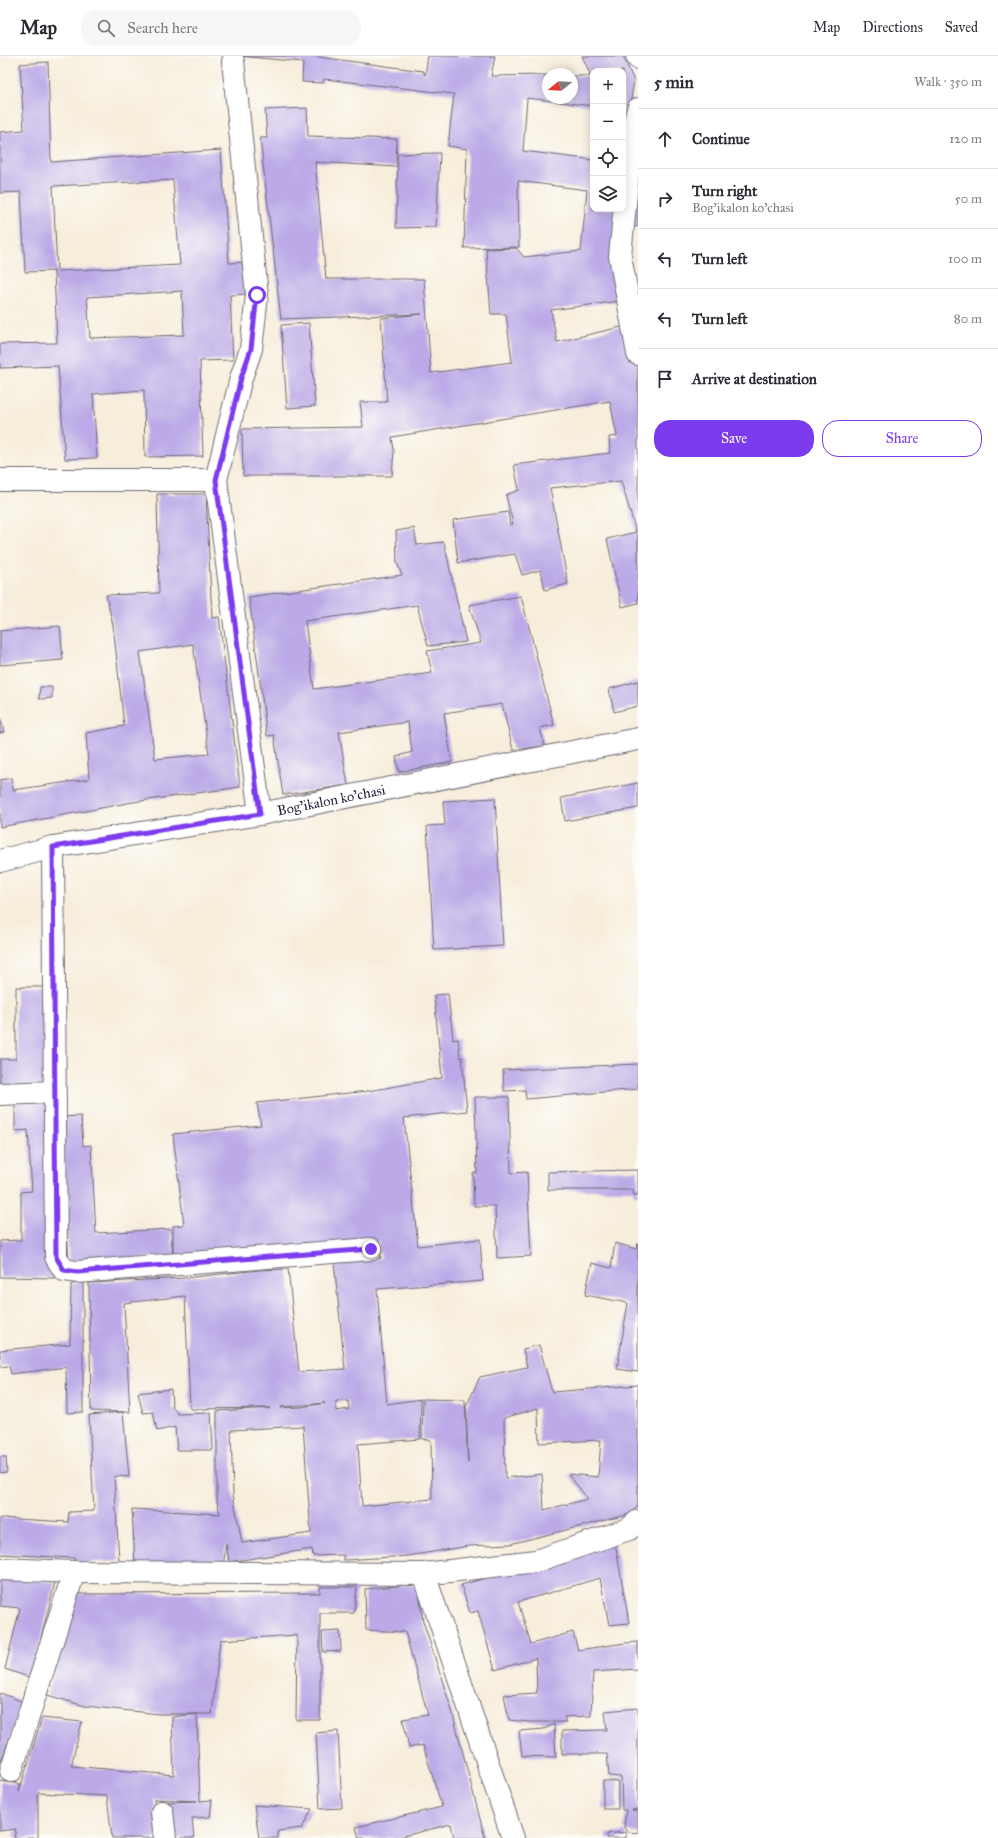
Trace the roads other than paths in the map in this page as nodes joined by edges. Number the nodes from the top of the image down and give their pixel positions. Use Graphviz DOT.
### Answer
graph roads {
  1 [pos="234,61"];
  2 [pos="638,109"];
  3 [pos="638,354"];
  4 [pos="0,480"];
  5 [pos="216,480"];
  6 [pos="638,738"];
  7 [pos="260,814"];
  8 [pos="53,847"];
  9 [pos="0,862"];
  10 [pos="54,1092"];
  11 [pos="0,1094"];
  12 [pos="371,1249"];
  13 [pos="638,1521"];
  14 [pos="0,1569"];
  15 [pos="74,1572"];
  16 [pos="424,1574"];
  17 [pos="11,1771"];
  18 [pos="162,1812"];
  19 [pos="165,1838"];
  20 [pos="513,1838"];
  1 -- 5 [label="street"];
  2 -- 3 [label="street"];
  4 -- 5 [label="street"];
  5 -- 7 [label="street"];
  6 -- 7 [label="street, Bog'ikalon ko'chasi"];
  7 -- 8 [label="street, Bog'ikalon ko'chasi"];
  8 -- 9 [label="street, Bog'ikalon ko'chasi"];
  8 -- 10 [label="street"];
  10 -- 11 [label="street"];
  10 -- 12 [label="street"];
  13 -- 16 [label="street"];
  14 -- 15 [label="street"];
  15 -- 16 [label="street"];
  15 -- 17 [label="street"];
  16 -- 20 [label="street"];
  18 -- 19 [label="street"];
}
